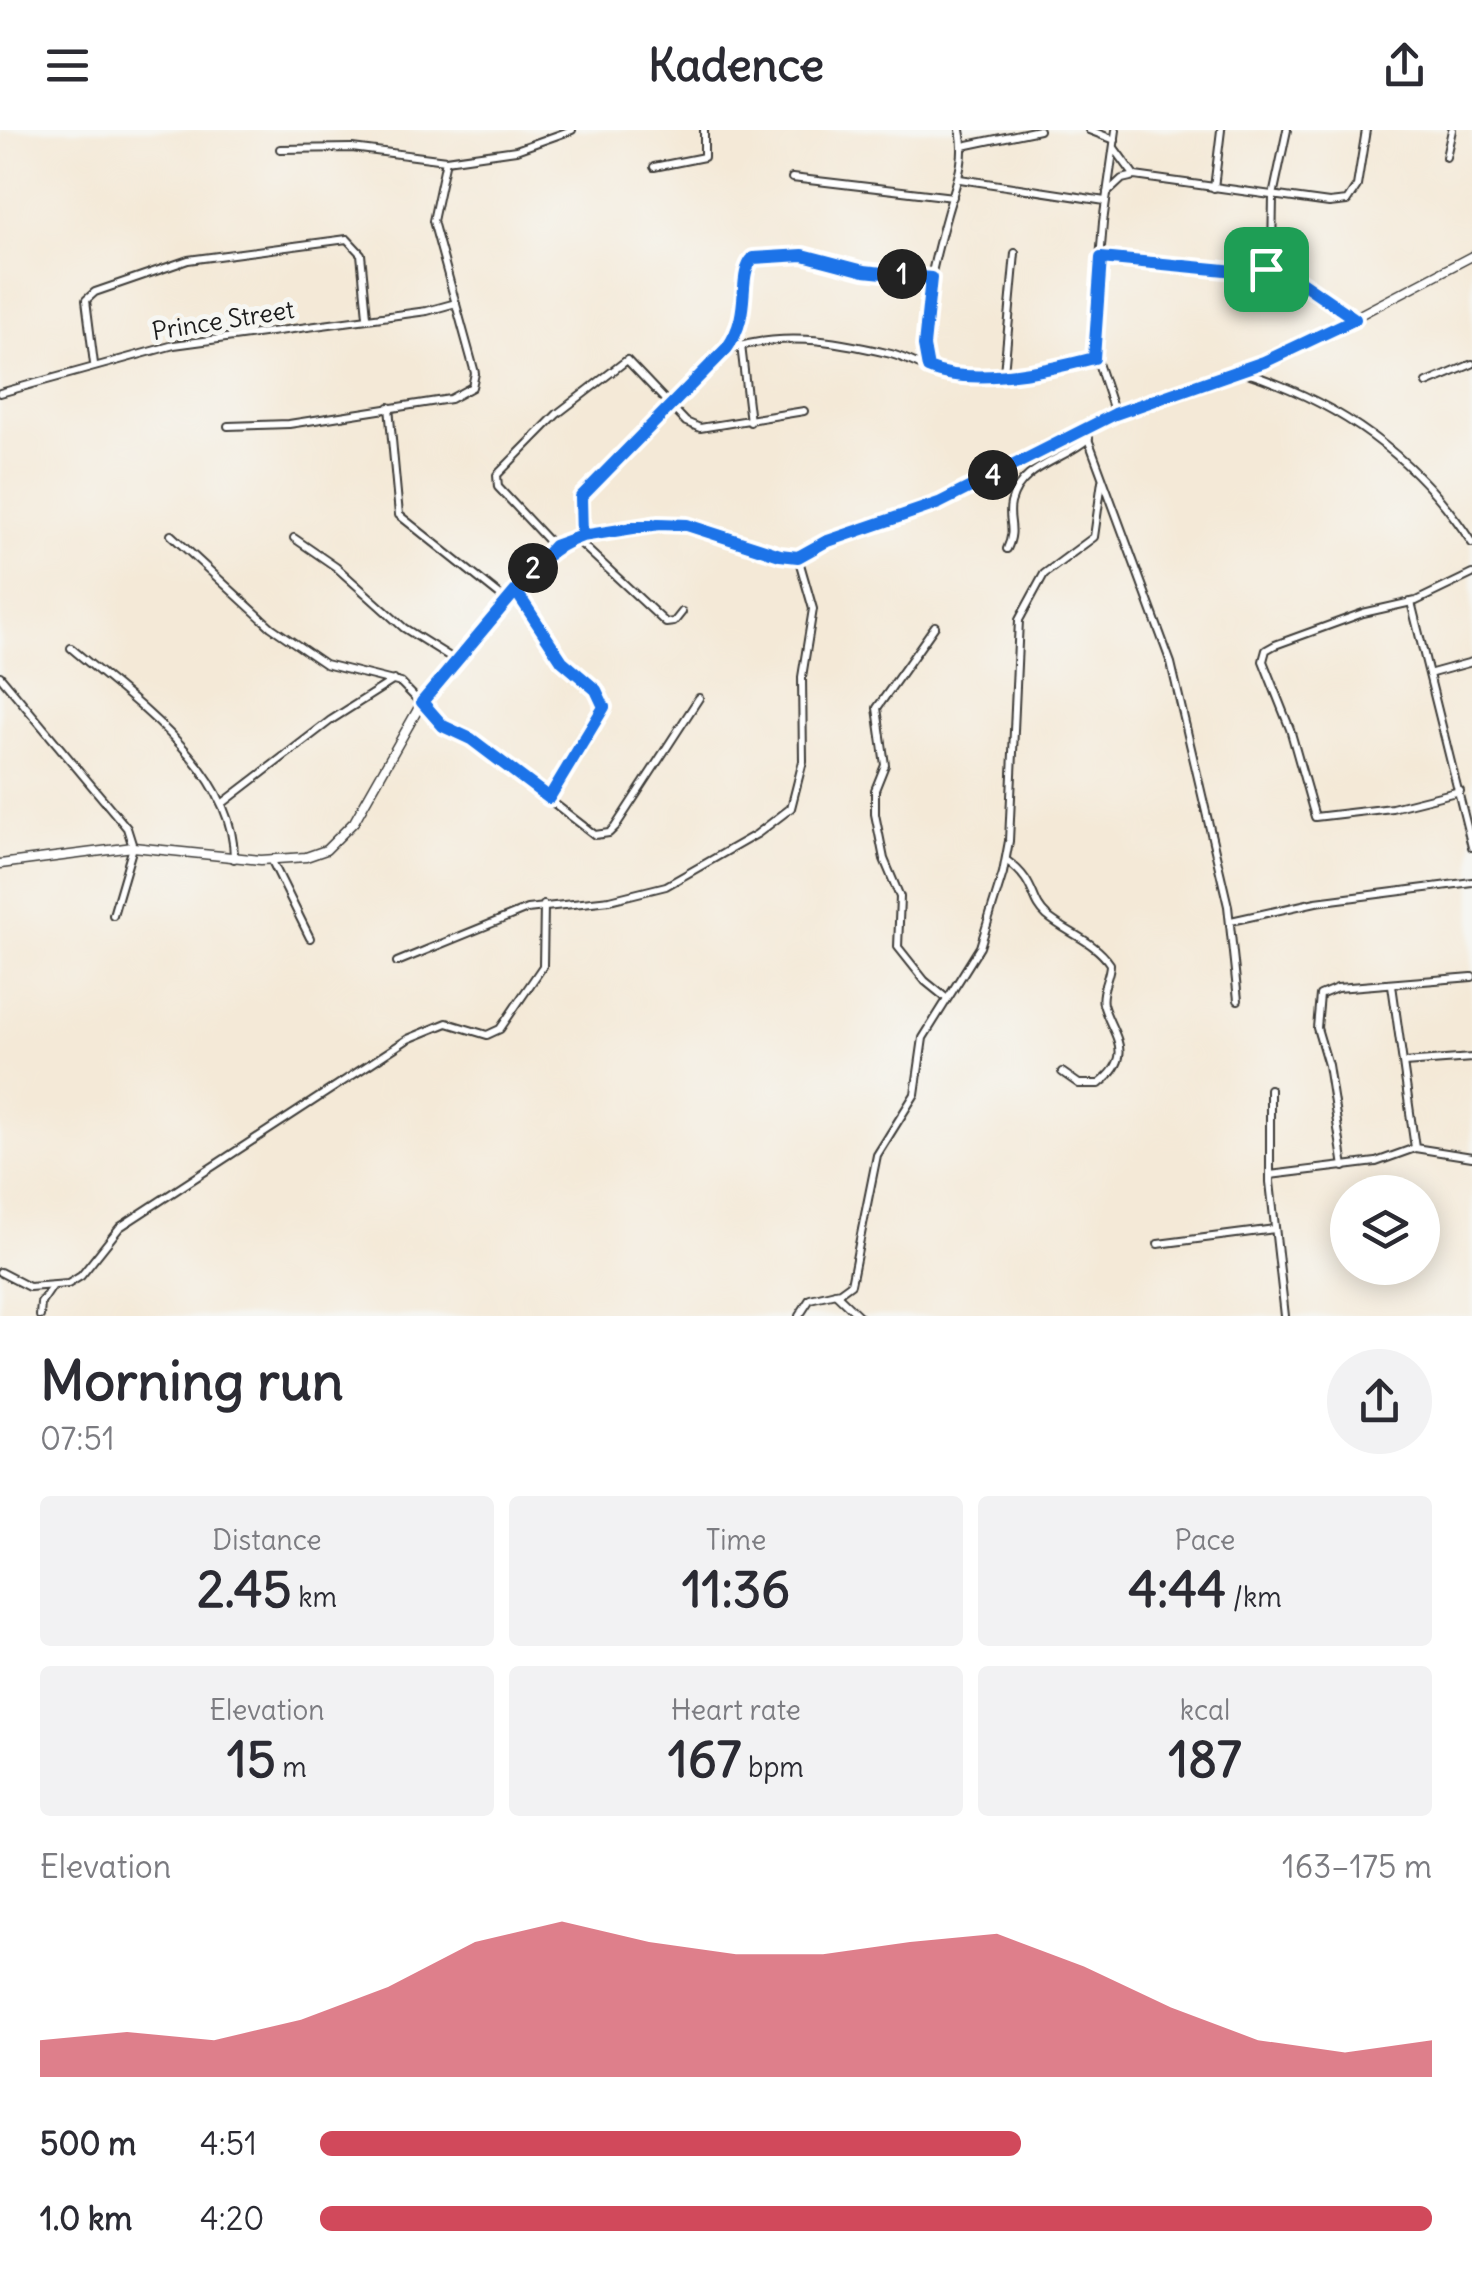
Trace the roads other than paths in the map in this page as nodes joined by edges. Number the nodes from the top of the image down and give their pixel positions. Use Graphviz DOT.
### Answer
graph roads {
  1 [pos="572,130"];
  2 [pos="704,130"];
  3 [pos="960,130"];
  4 [pos="1040,130"];
  5 [pos="1088,130"];
  6 [pos="1116,130"];
  7 [pos="1221,130"];
  8 [pos="1286,130"];
  9 [pos="1366,130"];
  10 [pos="1452,130"];
  11 [pos="556,133"];
  12 [pos="1115,144"];
  13 [pos="963,146"];
  14 [pos="280,149"];
  15 [pos="1446,157"];
  16 [pos="446,160"];
  17 [pos="654,167"];
  18 [pos="1135,176"];
  19 [pos="792,178"];
  20 [pos="960,179"];
  21 [pos="1214,188"];
  22 [pos="1274,196"];
  23 [pos="1106,197"];
  24 [pos="953,198"];
  25 [pos="1015,253"];
  26 [pos="1472,257"];
  27 [pos="1101,258"];
  28 [pos="1278,266"];
  29 [pos="931,278"];
  30 [pos="456,303"];
  31 [pos="366,317"];
  32 [pos="1355,319"];
  33 [pos="740,330"];
  34 [pos="756,341"];
  35 [pos="742,345"];
  36 [pos="723,352"];
  37 [pos="1094,358"];
  38 [pos="94,364"];
  39 [pos="1472,364"];
  40 [pos="928,368"];
  41 [pos="1240,371"];
  42 [pos="1004,373"];
  43 [pos="1428,383"];
  44 [pos="0,393"];
  45 [pos="662,393"];
  46 [pos="670,403"];
  47 [pos="389,408"];
  48 [pos="662,410"];
  49 [pos="804,412"];
  50 [pos="1115,414"];
  51 [pos="750,422"];
  52 [pos="228,426"];
  53 [pos="1084,428"];
  54 [pos="1088,438"];
  55 [pos="1102,481"];
  56 [pos="171,535"];
  57 [pos="578,537"];
  58 [pos="294,538"];
  59 [pos="1472,544"];
  60 [pos="554,546"];
  61 [pos="1007,550"];
  62 [pos="798,557"];
  63 [pos="1472,574"];
  64 [pos="516,591"];
  65 [pos="507,601"];
  66 [pos="1411,602"];
  67 [pos="682,612"];
  68 [pos="935,626"];
  69 [pos="71,648"];
  70 [pos="456,660"];
  71 [pos="1472,662"];
  72 [pos="1432,673"];
  73 [pos="0,676"];
  74 [pos="394,680"];
  75 [pos="699,698"];
  76 [pos="422,702"];
  77 [pos="1460,791"];
  78 [pos="549,798"];
  79 [pos="223,803"];
  80 [pos="133,847"];
  81 [pos="1472,847"];
  82 [pos="234,859"];
  83 [pos="272,859"];
  84 [pos="1006,860"];
  85 [pos="0,864"];
  86 [pos="1472,882"];
  87 [pos="544,905"];
  88 [pos="113,915"];
  89 [pos="1231,921"];
  90 [pos="310,938"];
  91 [pos="397,962"];
  92 [pos="1472,977"];
  93 [pos="1392,985"];
  94 [pos="946,998"];
  95 [pos="1238,1000"];
  96 [pos="1472,1058"];
  97 [pos="1404,1062"];
  98 [pos="1062,1072"];
  99 [pos="1270,1089"];
  100 [pos="1416,1148"];
  101 [pos="1472,1157"];
  102 [pos="1344,1167"];
  103 [pos="1270,1175"];
  104 [pos="1275,1229"];
  105 [pos="1158,1244"];
  106 [pos="0,1272"];
  107 [pos="52,1287"];
  108 [pos="835,1293"];
  109 [pos="40,1316"];
  110 [pos="799,1316"];
  111 [pos="859,1316"];
  112 [pos="1284,1316"];
  1 -- 11 [label="street"];
  2 -- 17 [label="street"];
  3 -- 13 [label="street"];
  4 -- 13 [label="street"];
  5 -- 12 [label="street"];
  6 -- 12 [label="street"];
  7 -- 21 [label="street"];
  8 -- 22 [label="street"];
  9 -- 22 [label="street"];
  10 -- 15 [label="street"];
  11 -- 16 [label="street"];
  12 -- 18 [label="street"];
  12 -- 23 [label="street"];
  13 -- 20 [label="street"];
  14 -- 16 [label="street"];
  16 -- 30 [label="street"];
  18 -- 21 [label="street"];
  18 -- 23 [label="street"];
  19 -- 24 [label="street"];
  20 -- 23 [label="street"];
  20 -- 24 [label="street"];
  21 -- 22 [label="street"];
  22 -- 28 [label="street"];
  23 -- 27 [label="street"];
  24 -- 29 [label="street"];
  25 -- 42 [label="street"];
  26 -- 32 [label="street"];
  27 -- 28 [label="street"];
  27 -- 37 [label="street"];
  28 -- 32 [label="street"];
  29 -- 33 [label="street"];
  29 -- 40 [label="street"];
  30 -- 31 [label="street, Prince Street"];
  30 -- 47 [label="street"];
  31 -- 38 [label="street, Prince Street"];
  31 -- 38 [label="street"];
  32 -- 41 [label="street"];
  33 -- 34 [label="street"];
  33 -- 36 [label="street"];
  34 -- 35 [label="street"];
  34 -- 40 [label="street"];
  35 -- 36 [label="street"];
  35 -- 51 [label="street"];
  36 -- 46 [label="street"];
  37 -- 42 [label="street"];
  37 -- 50 [label="street"];
  38 -- 44 [label="street, Prince Street"];
  39 -- 43 [label="street"];
  40 -- 42 [label="street"];
  41 -- 50 [label="street"];
  41 -- 59 [label="street"];
  45 -- 46 [label="street"];
  45 -- 48 [label="street"];
  45 -- 60 [label="street"];
  46 -- 48 [label="street"];
  46 -- 51 [label="street"];
  47 -- 52 [label="street"];
  47 -- 65 [label="street"];
  48 -- 57 [label="street"];
  49 -- 51 [label="street"];
  50 -- 53 [label="street"];
  53 -- 54 [label="street"];
  53 -- 62 [label="street"];
  54 -- 55 [label="street"];
  54 -- 61 [label="street"];
  55 -- 84 [label="street"];
  55 -- 89 [label="street"];
  56 -- 74 [label="street"];
  57 -- 60 [label="street"];
  57 -- 62 [label="street"];
  57 -- 67 [label="street"];
  58 -- 70 [label="street"];
  60 -- 64 [label="street"];
  62 -- 87 [label="street"];
  63 -- 66 [label="street"];
  64 -- 65 [label="street"];
  64 -- 78 [label="street"];
  65 -- 70 [label="street"];
  66 -- 72 [label="street"];
  66 -- 77 [label="street"];
  68 -- 94 [label="street"];
  69 -- 79 [label="street"];
  70 -- 76 [label="street"];
  71 -- 72 [label="street"];
  72 -- 77 [label="street"];
  73 -- 80 [label="street"];
  74 -- 76 [label="street"];
  74 -- 79 [label="street"];
  75 -- 78 [label="street"];
  76 -- 78 [label="street"];
  76 -- 83 [label="street"];
  77 -- 81 [label="street"];
  79 -- 82 [label="street"];
  80 -- 82 [label="street"];
  80 -- 85 [label="street"];
  80 -- 88 [label="street"];
  82 -- 83 [label="street"];
  83 -- 90 [label="street"];
  84 -- 94 [label="street"];
  84 -- 98 [label="street"];
  86 -- 89 [label="street"];
  87 -- 91 [label="street"];
  87 -- 107 [label="street"];
  89 -- 95 [label="street"];
  92 -- 93 [label="street"];
  93 -- 97 [label="street"];
  93 -- 102 [label="street"];
  94 -- 108 [label="street"];
  96 -- 97 [label="street"];
  97 -- 100 [label="street"];
  99 -- 103 [label="street"];
  100 -- 101 [label="street"];
  100 -- 102 [label="street"];
  102 -- 103 [label="street"];
  103 -- 104 [label="street"];
  104 -- 105 [label="street"];
  104 -- 112 [label="street"];
  106 -- 107 [label="street"];
  107 -- 109 [label="street"];
  108 -- 110 [label="street"];
  108 -- 111 [label="street"];
}
